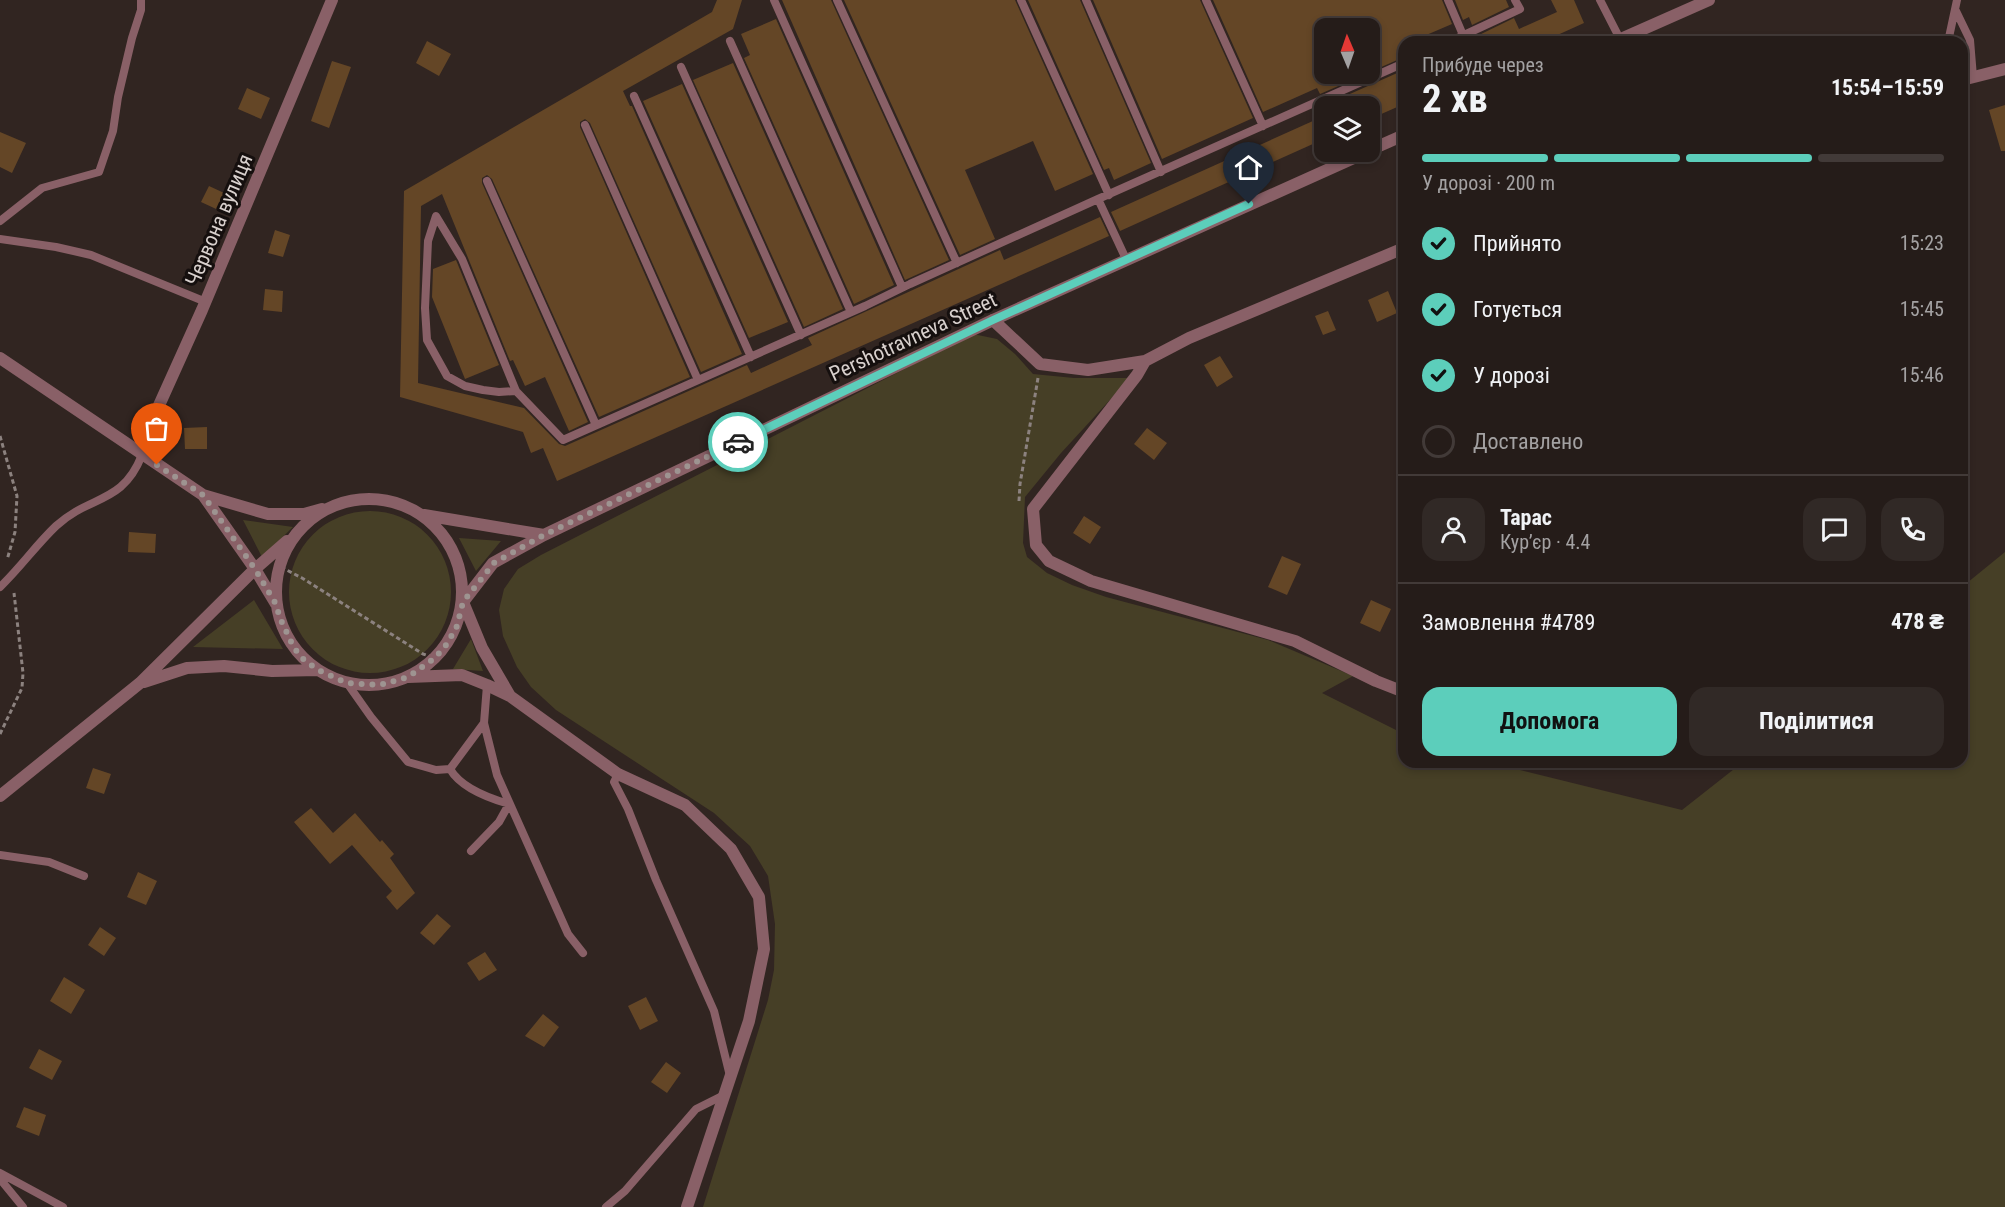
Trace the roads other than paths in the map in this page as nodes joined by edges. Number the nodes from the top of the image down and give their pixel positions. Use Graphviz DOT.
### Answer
graph roads {
  1 [pos="141,0"];
  2 [pos="332,0"];
  3 [pos="774,0"];
  4 [pos="837,0"];
  5 [pos="1021,0"];
  6 [pos="1086,0"];
  7 [pos="1206,0"];
  8 [pos="1448,0"];
  9 [pos="1515,0"];
  10 [pos="1600,0"];
  11 [pos="1709,0"];
  12 [pos="1957,0"];
  13 [pos="1956,11"];
  14 [pos="1463,35"];
  15 [pos="1622,36"];
  16 [pos="1632,36"];
  17 [pos="1950,36"];
  18 [pos="730,40"];
  19 [pos="1398,66"];
  20 [pos="681,67"];
  21 [pos="2005,69"];
  22 [pos="1968,78"];
  23 [pos="634,96"];
  24 [pos="585,125"];
  25 [pos="1263,126"];
  26 [pos="1398,138"];
  27 [pos="1380,146"];
  28 [pos="1344,162"];
  29 [pos="1161,172"];
  30 [pos="487,181"];
  31 [pos="1109,195"];
  32 [pos="1098,200"];
  33 [pos="0,221"];
  34 [pos="0,239"];
  35 [pos="1398,251"];
  36 [pos="1126,260"];
  37 [pos="957,262"];
  38 [pos="902,288"];
  39 [pos="206,302"];
  40 [pos="851,312"];
  41 [pos="993,320"];
  42 [pos="801,335"];
  43 [pos="751,357"];
  44 [pos="0,358"];
  45 [pos="1145,360"];
  46 [pos="698,380"];
  47 [pos="516,391"];
  48 [pos="596,425"];
  49 [pos="142,455"];
  50 [pos="203,495"];
  51 [pos="328,508"];
  52 [pos="424,515"];
  53 [pos="299,530"];
  54 [pos="544,535"];
  55 [pos="255,569"];
  56 [pos="0,587"];
  57 [pos="463,602"];
  58 [pos="277,606"];
  59 [pos="318,670"];
  60 [pos="408,677"];
  61 [pos="140,683"];
  62 [pos="347,683"];
  63 [pos="487,685"];
  64 [pos="1398,690"];
  65 [pos="510,696"];
  66 [pos="484,723"];
  67 [pos="450,769"];
  68 [pos="618,774"];
  69 [pos="0,796"];
  70 [pos="510,804"];
  71 [pos="471,851"];
  72 [pos="0,855"];
  73 [pos="84,876"];
  74 [pos="583,953"];
  75 [pos="730,1076"];
  76 [pos="724,1095"];
  77 [pos="0,1173"];
  78 [pos="0,1179"];
  79 [pos="23,1207"];
  80 [pos="63,1207"];
  81 [pos="606,1207"];
  82 [pos="687,1207"];
  1 -- 33 [label="lane"];
  2 -- 39 [label="street, Червона вулиця"];
  3 -- 38 [label="lane"];
  4 -- 37 [label="lane"];
  5 -- 31 [label="lane"];
  6 -- 29 [label="lane"];
  7 -- 25 [label="lane"];
  8 -- 14 [label="lane"];
  9 -- 14 [label="lane"];
  10 -- 15 [label="lane"];
  11 -- 16 [label="street"];
  12 -- 13 [label="lane"];
  13 -- 17 [label="lane"];
  13 -- 22 [label="lane"];
  18 -- 40 [label="lane"];
  19 -- 25 [label="lane"];
  20 -- 42 [label="lane"];
  21 -- 22 [label="street"];
  23 -- 43 [label="lane"];
  24 -- 46 [label="lane"];
  25 -- 29 [label="lane"];
  26 -- 27 [label="street, Pershotravneva Street"];
  28 -- 36 [label="street, Pershotravneva Street"];
  29 -- 31 [label="lane"];
  30 -- 48 [label="lane"];
  31 -- 32 [label="lane"];
  32 -- 36 [label="lane"];
  32 -- 37 [label="lane"];
  34 -- 39 [label="lane"];
  35 -- 45 [label="street"];
  36 -- 41 [label="street, Pershotravneva Street"];
  37 -- 38 [label="lane"];
  38 -- 40 [label="lane"];
  39 -- 49 [label="street, Червона вулиця"];
  40 -- 42 [label="lane"];
  41 -- 45 [label="street"];
  41 -- 54 [label="street, Pershotravneva Street"];
  42 -- 43 [label="lane"];
  43 -- 46 [label="lane"];
  44 -- 49 [label="street"];
  45 -- 64 [label="street"];
  46 -- 48 [label="lane"];
  47 -- 47 [label="lane"];
  47 -- 48 [label="lane"];
  49 -- 50 [label="street"];
  49 -- 56 [label="lane"];
  50 -- 51 [label="street"];
  50 -- 55 [label="street"];
  51 -- 52 [label="street"];
  51 -- 53 [label="street"];
  52 -- 54 [label="street"];
  52 -- 57 [label="street"];
  53 -- 55 [label="street"];
  53 -- 58 [label="street"];
  54 -- 57 [label="street, Pershotravneva Street"];
  55 -- 58 [label="street"];
  55 -- 61 [label="street"];
  57 -- 60 [label="street"];
  57 -- 65 [label="street"];
  58 -- 59 [label="street"];
  59 -- 61 [label="street"];
  59 -- 62 [label="street"];
  60 -- 62 [label="street"];
  60 -- 63 [label="street"];
  61 -- 69 [label="street"];
  62 -- 67 [label="lane"];
  63 -- 65 [label="street"];
  63 -- 66 [label="lane"];
  65 -- 68 [label="street"];
  66 -- 67 [label="lane"];
  66 -- 70 [label="lane"];
  67 -- 70 [label="lane"];
  68 -- 75 [label="lane"];
  68 -- 75 [label="street"];
  70 -- 71 [label="lane"];
  70 -- 74 [label="lane"];
  72 -- 73 [label="lane"];
  75 -- 76 [label="street"];
  76 -- 81 [label="lane"];
  76 -- 82 [label="street"];
  77 -- 80 [label="lane"];
  78 -- 79 [label="lane"];
}
